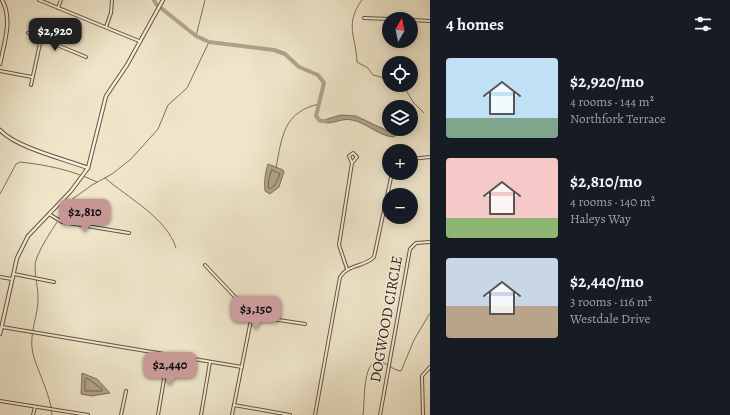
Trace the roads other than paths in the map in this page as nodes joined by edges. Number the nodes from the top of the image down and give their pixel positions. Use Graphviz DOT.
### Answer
graph roads {
  1 [pos="2,0"];
  2 [pos="40,0"];
  3 [pos="61,0"];
  4 [pos="112,0"];
  5 [pos="163,0"];
  6 [pos="58,8"];
  7 [pos="364,18"];
  8 [pos="382,19"];
  9 [pos="418,20"];
  10 [pos="430,21"];
  11 [pos="106,27"];
  12 [pos="28,33"];
  13 [pos="42,39"];
  14 [pos="139,42"];
  15 [pos="86,57"];
  16 [pos="0,64"];
  17 [pos="0,72"];
  18 [pos="33,77"];
  19 [pos="31,85"];
  20 [pos="0,130"];
  21 [pos="430,157"];
  22 [pos="418,158"];
  23 [pos="352,163"];
  24 [pos="88,168"];
  25 [pos="390,180"];
  26 [pos="49,214"];
  27 [pos="129,233"];
  28 [pos="430,242"];
  29 [pos="205,265"];
  30 [pos="348,269"];
  31 [pos="13,274"];
  32 [pos="0,277"];
  33 [pos="12,279"];
  34 [pos="54,282"];
  35 [pos="252,316"];
  36 [pos="304,324"];
  37 [pos="2,326"];
  38 [pos="0,334"];
  39 [pos="168,355"];
  40 [pos="210,362"];
  41 [pos="242,367"];
  42 [pos="430,367"];
  43 [pos="126,391"];
  44 [pos="0,401"];
  45 [pos="234,405"];
  46 [pos="35,407"];
  47 [pos="33,415"];
  48 [pos="88,415"];
  49 [pos="121,415"];
  50 [pos="158,415"];
  51 [pos="200,415"];
  52 [pos="232,415"];
  53 [pos="290,415"];
  54 [pos="315,415"];
  55 [pos="380,415"];
  56 [pos="423,415"];
  1 -- 16 [label="street"];
  2 -- 6 [label="street"];
  3 -- 6 [label="street"];
  4 -- 11 [label="street"];
  5 -- 14 [label="street"];
  6 -- 11 [label="street"];
  7 -- 8 [label="street"];
  9 -- 10 [label="street"];
  11 -- 14 [label="street"];
  12 -- 13 [label="street"];
  13 -- 15 [label="street"];
  13 -- 18 [label="street"];
  14 -- 24 [label="street"];
  17 -- 18 [label="street"];
  18 -- 19 [label="street"];
  20 -- 24 [label="street"];
  21 -- 22 [label="street"];
  23 -- 23 [label="street"];
  23 -- 30 [label="street"];
  24 -- 26 [label="street"];
  25 -- 30 [label="street, DOGWOOD CIRCLE"];
  26 -- 27 [label="street"];
  26 -- 31 [label="street"];
  28 -- 55 [label="street, DOGWOOD CIRCLE"];
  29 -- 35 [label="street"];
  30 -- 54 [label="street"];
  31 -- 33 [label="street"];
  31 -- 34 [label="street"];
  32 -- 33 [label="street"];
  33 -- 37 [label="street"];
  35 -- 36 [label="street"];
  35 -- 41 [label="street"];
  37 -- 38 [label="street"];
  37 -- 39 [label="street"];
  39 -- 40 [label="street"];
  39 -- 50 [label="street"];
  40 -- 41 [label="street"];
  40 -- 51 [label="street"];
  41 -- 45 [label="street"];
  42 -- 56 [label="street"];
  43 -- 49 [label="street"];
  44 -- 46 [label="street"];
  45 -- 52 [label="street"];
  45 -- 53 [label="street"];
  46 -- 47 [label="street"];
  46 -- 48 [label="street"];
}
